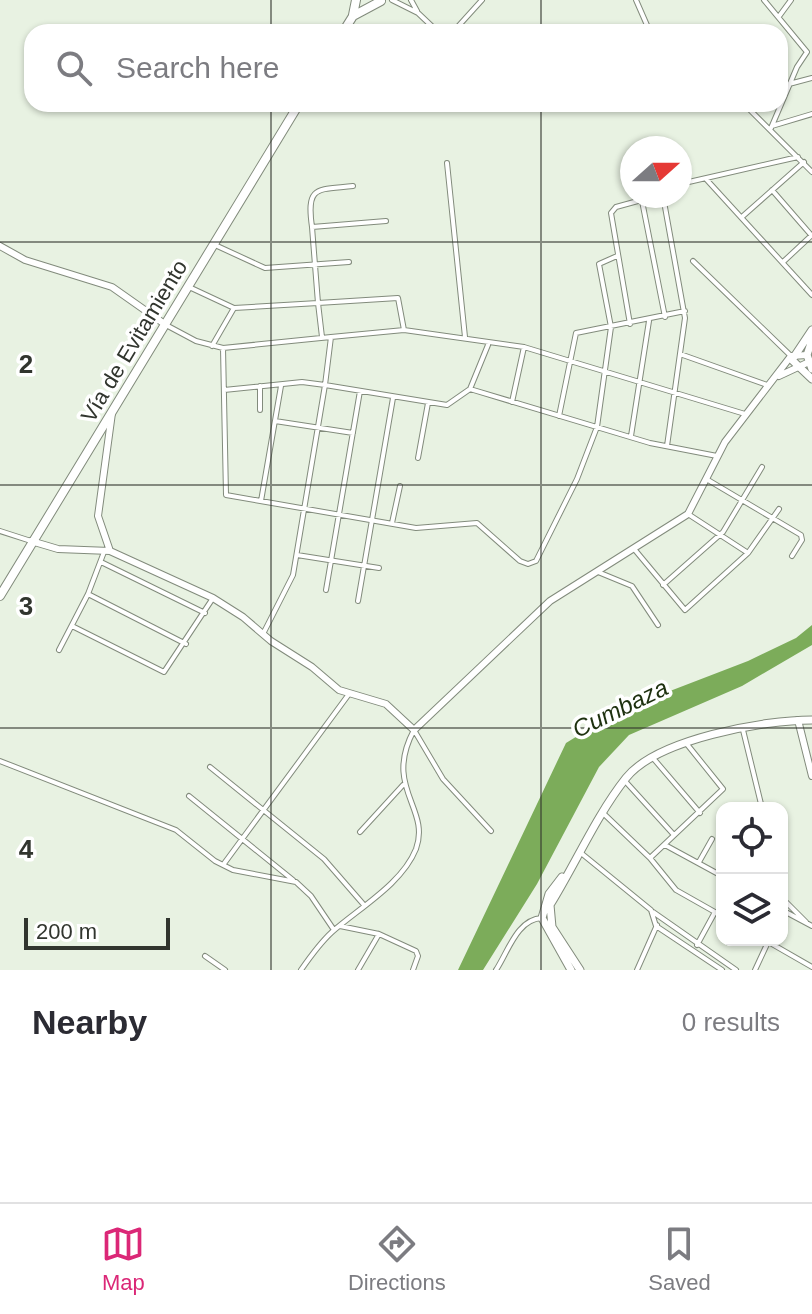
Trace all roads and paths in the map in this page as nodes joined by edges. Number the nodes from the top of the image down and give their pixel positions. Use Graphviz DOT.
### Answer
graph roads {
  1 [pos="356,0"];
  2 [pos="372,0"];
  3 [pos="382,0"];
  4 [pos="392,0"];
  5 [pos="411,0"];
  6 [pos="482,0"];
  7 [pos="636,0"];
  8 [pos="764,0"];
  9 [pos="791,0"];
  10 [pos="418,13"];
  11 [pos="780,15"];
  12 [pos="353,16"];
  13 [pos="348,24"];
  14 [pos="430,24"];
  15 [pos="460,24"];
  16 [pos="646,24"];
  17 [pos="787,24"];
  18 [pos="788,26"];
  19 [pos="812,78"];
  20 [pos="789,84"];
  21 [pos="294,112"];
  22 [pos="754,112"];
  23 [pos="778,112"];
  24 [pos="812,114"];
  25 [pos="772,127"];
  26 [pos="798,157"];
  27 [pos="804,162"];
  28 [pos="447,163"];
  29 [pos="812,172"];
  30 [pos="706,179"];
  31 [pos="692,182"];
  32 [pos="353,186"];
  33 [pos="772,190"];
  34 [pos="620,206"];
  35 [pos="643,208"];
  36 [pos="665,208"];
  37 [pos="743,217"];
  38 [pos="386,221"];
  39 [pos="312,227"];
  40 [pos="812,235"];
  41 [pos="213,244"];
  42 [pos="0,246"];
  43 [pos="617,256"];
  44 [pos="693,261"];
  45 [pos="349,262"];
  46 [pos="783,262"];
  47 [pos="316,265"];
  48 [pos="189,287"];
  49 [pos="812,295"];
  50 [pos="318,303"];
  51 [pos="234,308"];
  52 [pos="685,311"];
  53 [pos="665,318"];
  54 [pos="649,321"];
  55 [pos="630,324"];
  56 [pos="166,325"];
  57 [pos="611,327"];
  58 [pos="404,330"];
  59 [pos="812,330"];
  60 [pos="322,337"];
  61 [pos="331,337"];
  62 [pos="465,337"];
  63 [pos="812,340"];
  64 [pos="488,345"];
  65 [pos="212,346"];
  66 [pos="524,347"];
  67 [pos="223,348"];
  68 [pos="680,354"];
  69 [pos="793,355"];
  70 [pos="569,359"];
  71 [pos="809,362"];
  72 [pos="795,367"];
  73 [pos="604,370"];
  74 [pos="776,377"];
  75 [pos="812,379"];
  76 [pos="638,381"];
  77 [pos="282,385"];
  78 [pos="325,385"];
  79 [pos="260,386"];
  80 [pos="769,386"];
  81 [pos="470,389"];
  82 [pos="223,390"];
  83 [pos="360,391"];
  84 [pos="674,391"];
  85 [pos="393,398"];
  86 [pos="512,402"];
  87 [pos="428,403"];
  88 [pos="260,410"];
  89 [pos="112,413"];
  90 [pos="747,414"];
  91 [pos="559,416"];
  92 [pos="275,421"];
  93 [pos="318,426"];
  94 [pos="597,427"];
  95 [pos="353,433"];
  96 [pos="631,436"];
  97 [pos="667,446"];
  98 [pos="418,458"];
  99 [pos="718,458"];
  100 [pos="762,467"];
  101 [pos="708,480"];
  102 [pos="400,486"];
  103 [pos="741,500"];
  104 [pos="261,501"];
  105 [pos="304,508"];
  106 [pos="779,509"];
  107 [pos="339,514"];
  108 [pos="688,514"];
  109 [pos="374,520"];
  110 [pos="772,520"];
  111 [pos="392,523"];
  112 [pos="0,531"];
  113 [pos="720,534"];
  114 [pos="31,541"];
  115 [pos="635,550"];
  116 [pos="107,551"];
  117 [pos="748,553"];
  118 [pos="297,555"];
  119 [pos="792,556"];
  120 [pos="332,561"];
  121 [pos="101,562"];
  122 [pos="366,566"];
  123 [pos="379,568"];
  124 [pos="598,572"];
  125 [pos="663,585"];
  126 [pos="326,590"];
  127 [pos="88,594"];
  128 [pos="0,596"];
  129 [pos="213,598"];
  130 [pos="358,601"];
  131 [pos="205,613"];
  132 [pos="658,625"];
  133 [pos="72,626"];
  134 [pos="263,634"];
  135 [pos="186,644"];
  136 [pos="59,650"];
  137 [pos="349,694"];
  138 [pos="798,720"];
  139 [pos="812,720"];
  140 [pos="414,730"];
  141 [pos="743,730"];
  142 [pos="686,743"];
  143 [pos="653,758"];
  144 [pos="0,761"];
  145 [pos="210,767"];
  146 [pos="812,773"];
  147 [pos="625,781"];
  148 [pos="403,785"];
  149 [pos="189,796"];
  150 [pos="761,802"];
  151 [pos="263,809"];
  152 [pos="603,813"];
  153 [pos="700,813"];
  154 [pos="491,831"];
  155 [pos="360,832"];
  156 [pos="675,835"];
  157 [pos="243,838"];
  158 [pos="712,839"];
  159 [pos="665,845"];
  160 [pos="579,851"];
  161 [pos="650,858"];
  162 [pos="699,862"];
  163 [pos="223,865"];
  164 [pos="570,871"];
  165 [pos="719,874"];
  166 [pos="296,882"];
  167 [pos="788,904"];
  168 [pos="364,905"];
  169 [pos="651,910"];
  170 [pos="715,912"];
  171 [pos="788,914"];
  172 [pos="659,916"];
  173 [pos="542,918"];
  174 [pos="806,922"];
  175 [pos="656,926"];
  176 [pos="812,926"];
  177 [pos="337,928"];
  178 [pos="379,934"];
  179 [pos="697,945"];
  180 [pos="765,946"];
  181 [pos="776,946"];
  182 [pos="205,956"];
  183 [pos="571,967"];
  184 [pos="812,967"];
  185 [pos="225,970"];
  186 [pos="301,970"];
  187 [pos="358,970"];
  188 [pos="413,970"];
  189 [pos="496,970"];
  190 [pos="580,970"];
  191 [pos="638,970"];
  192 [pos="722,970"];
  193 [pos="736,970"];
  194 [pos="755,970"];
  1 -- 12 [label="highway"];
  2 -- 3 [label="highway"];
  3 -- 12 [label="highway"];
  4 -- 10 [label="street"];
  5 -- 10 [label="street"];
  6 -- 15 [label="street"];
  7 -- 16 [label="street"];
  8 -- 11 [label="street"];
  9 -- 11 [label="street"];
  10 -- 14 [label="street"];
  11 -- 17 [label="street"];
  12 -- 13 [label="highway"];
  18 -- 20 [label="street"];
  19 -- 20 [label="street"];
  21 -- 41 [label="highway, Vía de Evitamiento"];
  22 -- 25 [label="street"];
  23 -- 25 [label="street"];
  24 -- 25 [label="street"];
  25 -- 26 [label="street"];
  26 -- 27 [label="street"];
  26 -- 30 [label="street"];
  27 -- 29 [label="street"];
  27 -- 33 [label="street"];
  28 -- 62 [label="street"];
  30 -- 31 [label="street"];
  30 -- 37 [label="street"];
  32 -- 39 [label="street"];
  33 -- 37 [label="street"];
  33 -- 40 [label="street"];
  34 -- 43 [label="street"];
  35 -- 53 [label="street"];
  36 -- 52 [label="street"];
  37 -- 46 [label="street"];
  38 -- 39 [label="street"];
  39 -- 47 [label="street"];
  40 -- 46 [label="street"];
  41 -- 47 [label="street"];
  41 -- 48 [label="highway, Vía de Evitamiento"];
  42 -- 56 [label="street"];
  43 -- 55 [label="street"];
  43 -- 57 [label="street"];
  44 -- 69 [label="street"];
  45 -- 47 [label="street"];
  46 -- 49 [label="street"];
  47 -- 50 [label="street"];
  48 -- 51 [label="street"];
  48 -- 56 [label="highway, Vía de Evitamiento"];
  50 -- 51 [label="street"];
  50 -- 58 [label="street"];
  50 -- 60 [label="street"];
  51 -- 65 [label="street"];
  52 -- 53 [label="street"];
  52 -- 68 [label="street"];
  53 -- 54 [label="street"];
  54 -- 55 [label="street"];
  54 -- 76 [label="street"];
  55 -- 57 [label="street"];
  56 -- 65 [label="street"];
  56 -- 89 [label="highway, Vía de Evitamiento"];
  57 -- 70 [label="street"];
  57 -- 73 [label="street"];
  58 -- 61 [label="street"];
  58 -- 62 [label="street"];
  59 -- 69 [label="main road"];
  60 -- 61 [label="street"];
  60 -- 67 [label="street"];
  61 -- 78 [label="street"];
  62 -- 64 [label="street"];
  63 -- 71 [label="main road"];
  64 -- 66 [label="street"];
  64 -- 81 [label="street"];
  65 -- 67 [label="street"];
  66 -- 70 [label="street"];
  66 -- 86 [label="street"];
  67 -- 82 [label="street"];
  68 -- 80 [label="street"];
  68 -- 84 [label="street"];
  69 -- 71 [label="street"];
  69 -- 72 [label="main road"];
  69 -- 74 [label="street"];
  70 -- 73 [label="street"];
  70 -- 91 [label="street"];
  71 -- 72 [label="street"];
  72 -- 74 [label="street"];
  72 -- 75 [label="main road"];
  73 -- 76 [label="street"];
  73 -- 94 [label="street"];
  74 -- 80 [label="street"];
  76 -- 84 [label="street"];
  76 -- 96 [label="street"];
  77 -- 78 [label="street"];
  77 -- 79 [label="street"];
  77 -- 92 [label="street"];
  78 -- 83 [label="street"];
  78 -- 93 [label="street"];
  79 -- 82 [label="street"];
  79 -- 88 [label="street"];
  80 -- 90 [label="street"];
  81 -- 86 [label="street"];
  81 -- 87 [label="street"];
  82 -- 104 [label="street"];
  83 -- 85 [label="street"];
  83 -- 95 [label="street"];
  84 -- 90 [label="street"];
  84 -- 97 [label="street"];
  85 -- 87 [label="street"];
  85 -- 109 [label="street"];
  86 -- 91 [label="street"];
  87 -- 98 [label="street"];
  89 -- 114 [label="highway, Vía de Evitamiento"];
  89 -- 116 [label="street"];
  90 -- 99 [label="street"];
  91 -- 94 [label="street"];
  92 -- 93 [label="street"];
  92 -- 104 [label="street"];
  93 -- 95 [label="street"];
  93 -- 105 [label="street"];
  94 -- 96 [label="street"];
  94 -- 111 [label="street"];
  95 -- 107 [label="street"];
  96 -- 97 [label="street"];
  97 -- 99 [label="street"];
  99 -- 101 [label="street"];
  100 -- 103 [label="street"];
  101 -- 103 [label="street"];
  101 -- 108 [label="street"];
  102 -- 111 [label="street"];
  103 -- 110 [label="street"];
  103 -- 113 [label="street"];
  104 -- 105 [label="street"];
  105 -- 107 [label="street"];
  105 -- 118 [label="street"];
  106 -- 110 [label="street"];
  107 -- 109 [label="street"];
  107 -- 120 [label="street"];
  108 -- 113 [label="street"];
  108 -- 115 [label="street"];
  109 -- 111 [label="street"];
  109 -- 122 [label="street"];
  110 -- 117 [label="street"];
  110 -- 119 [label="street"];
  112 -- 114 [label="street"];
  113 -- 117 [label="street"];
  113 -- 125 [label="street"];
  114 -- 116 [label="street"];
  114 -- 128 [label="highway, Vía de Evitamiento"];
  115 -- 124 [label="street"];
  115 -- 125 [label="street"];
  116 -- 121 [label="street"];
  116 -- 129 [label="street"];
  117 -- 125 [label="street"];
  118 -- 120 [label="street"];
  118 -- 134 [label="street"];
  120 -- 122 [label="street"];
  120 -- 126 [label="street"];
  121 -- 127 [label="street"];
  121 -- 131 [label="street"];
  122 -- 123 [label="street"];
  122 -- 130 [label="street"];
  124 -- 132 [label="street"];
  124 -- 140 [label="street"];
  127 -- 133 [label="street"];
  127 -- 135 [label="street"];
  129 -- 131 [label="street"];
  129 -- 134 [label="street"];
  131 -- 135 [label="street"];
  133 -- 135 [label="street"];
  133 -- 136 [label="street"];
  134 -- 137 [label="street"];
  137 -- 140 [label="street"];
  137 -- 151 [label="street"];
  138 -- 139 [label="main road"];
  138 -- 141 [label="main road"];
  138 -- 146 [label="street"];
  140 -- 148 [label="street"];
  140 -- 154 [label="street"];
  141 -- 142 [label="main road"];
  141 -- 150 [label="street"];
  142 -- 143 [label="main road"];
  142 -- 153 [label="street"];
  143 -- 147 [label="main road"];
  143 -- 153 [label="street"];
  144 -- 163 [label="street"];
  145 -- 151 [label="street"];
  147 -- 152 [label="main road"];
  147 -- 156 [label="street"];
  148 -- 155 [label="street"];
  148 -- 168 [label="street"];
  149 -- 157 [label="street"];
  151 -- 157 [label="street"];
  151 -- 168 [label="street"];
  152 -- 160 [label="main road"];
  152 -- 161 [label="street"];
  153 -- 156 [label="street"];
  156 -- 159 [label="street"];
  157 -- 163 [label="street"];
  157 -- 166 [label="street"];
  158 -- 162 [label="street"];
  159 -- 161 [label="street"];
  159 -- 162 [label="street"];
  160 -- 164 [label="main road"];
  160 -- 169 [label="street"];
  161 -- 170 [label="street"];
  162 -- 165 [label="street"];
  163 -- 166 [label="street"];
  164 -- 173 [label="main road"];
  164 -- 183 [label="main road"];
  166 -- 177 [label="street"];
  167 -- 174 [label="street"];
  168 -- 177 [label="street"];
  169 -- 172 [label="street"];
  169 -- 175 [label="street"];
  170 -- 179 [label="street"];
  171 -- 174 [label="street"];
  172 -- 175 [label="street"];
  172 -- 179 [label="street"];
  173 -- 183 [label="main road"];
  173 -- 189 [label="street"];
  174 -- 176 [label="street"];
  175 -- 191 [label="street"];
  175 -- 192 [label="street"];
  177 -- 178 [label="street"];
  177 -- 186 [label="street"];
  178 -- 187 [label="street"];
  178 -- 188 [label="street"];
  179 -- 193 [label="street"];
  180 -- 194 [label="street"];
  181 -- 184 [label="street"];
  182 -- 185 [label="street"];
  183 -- 190 [label="main road"];
}
